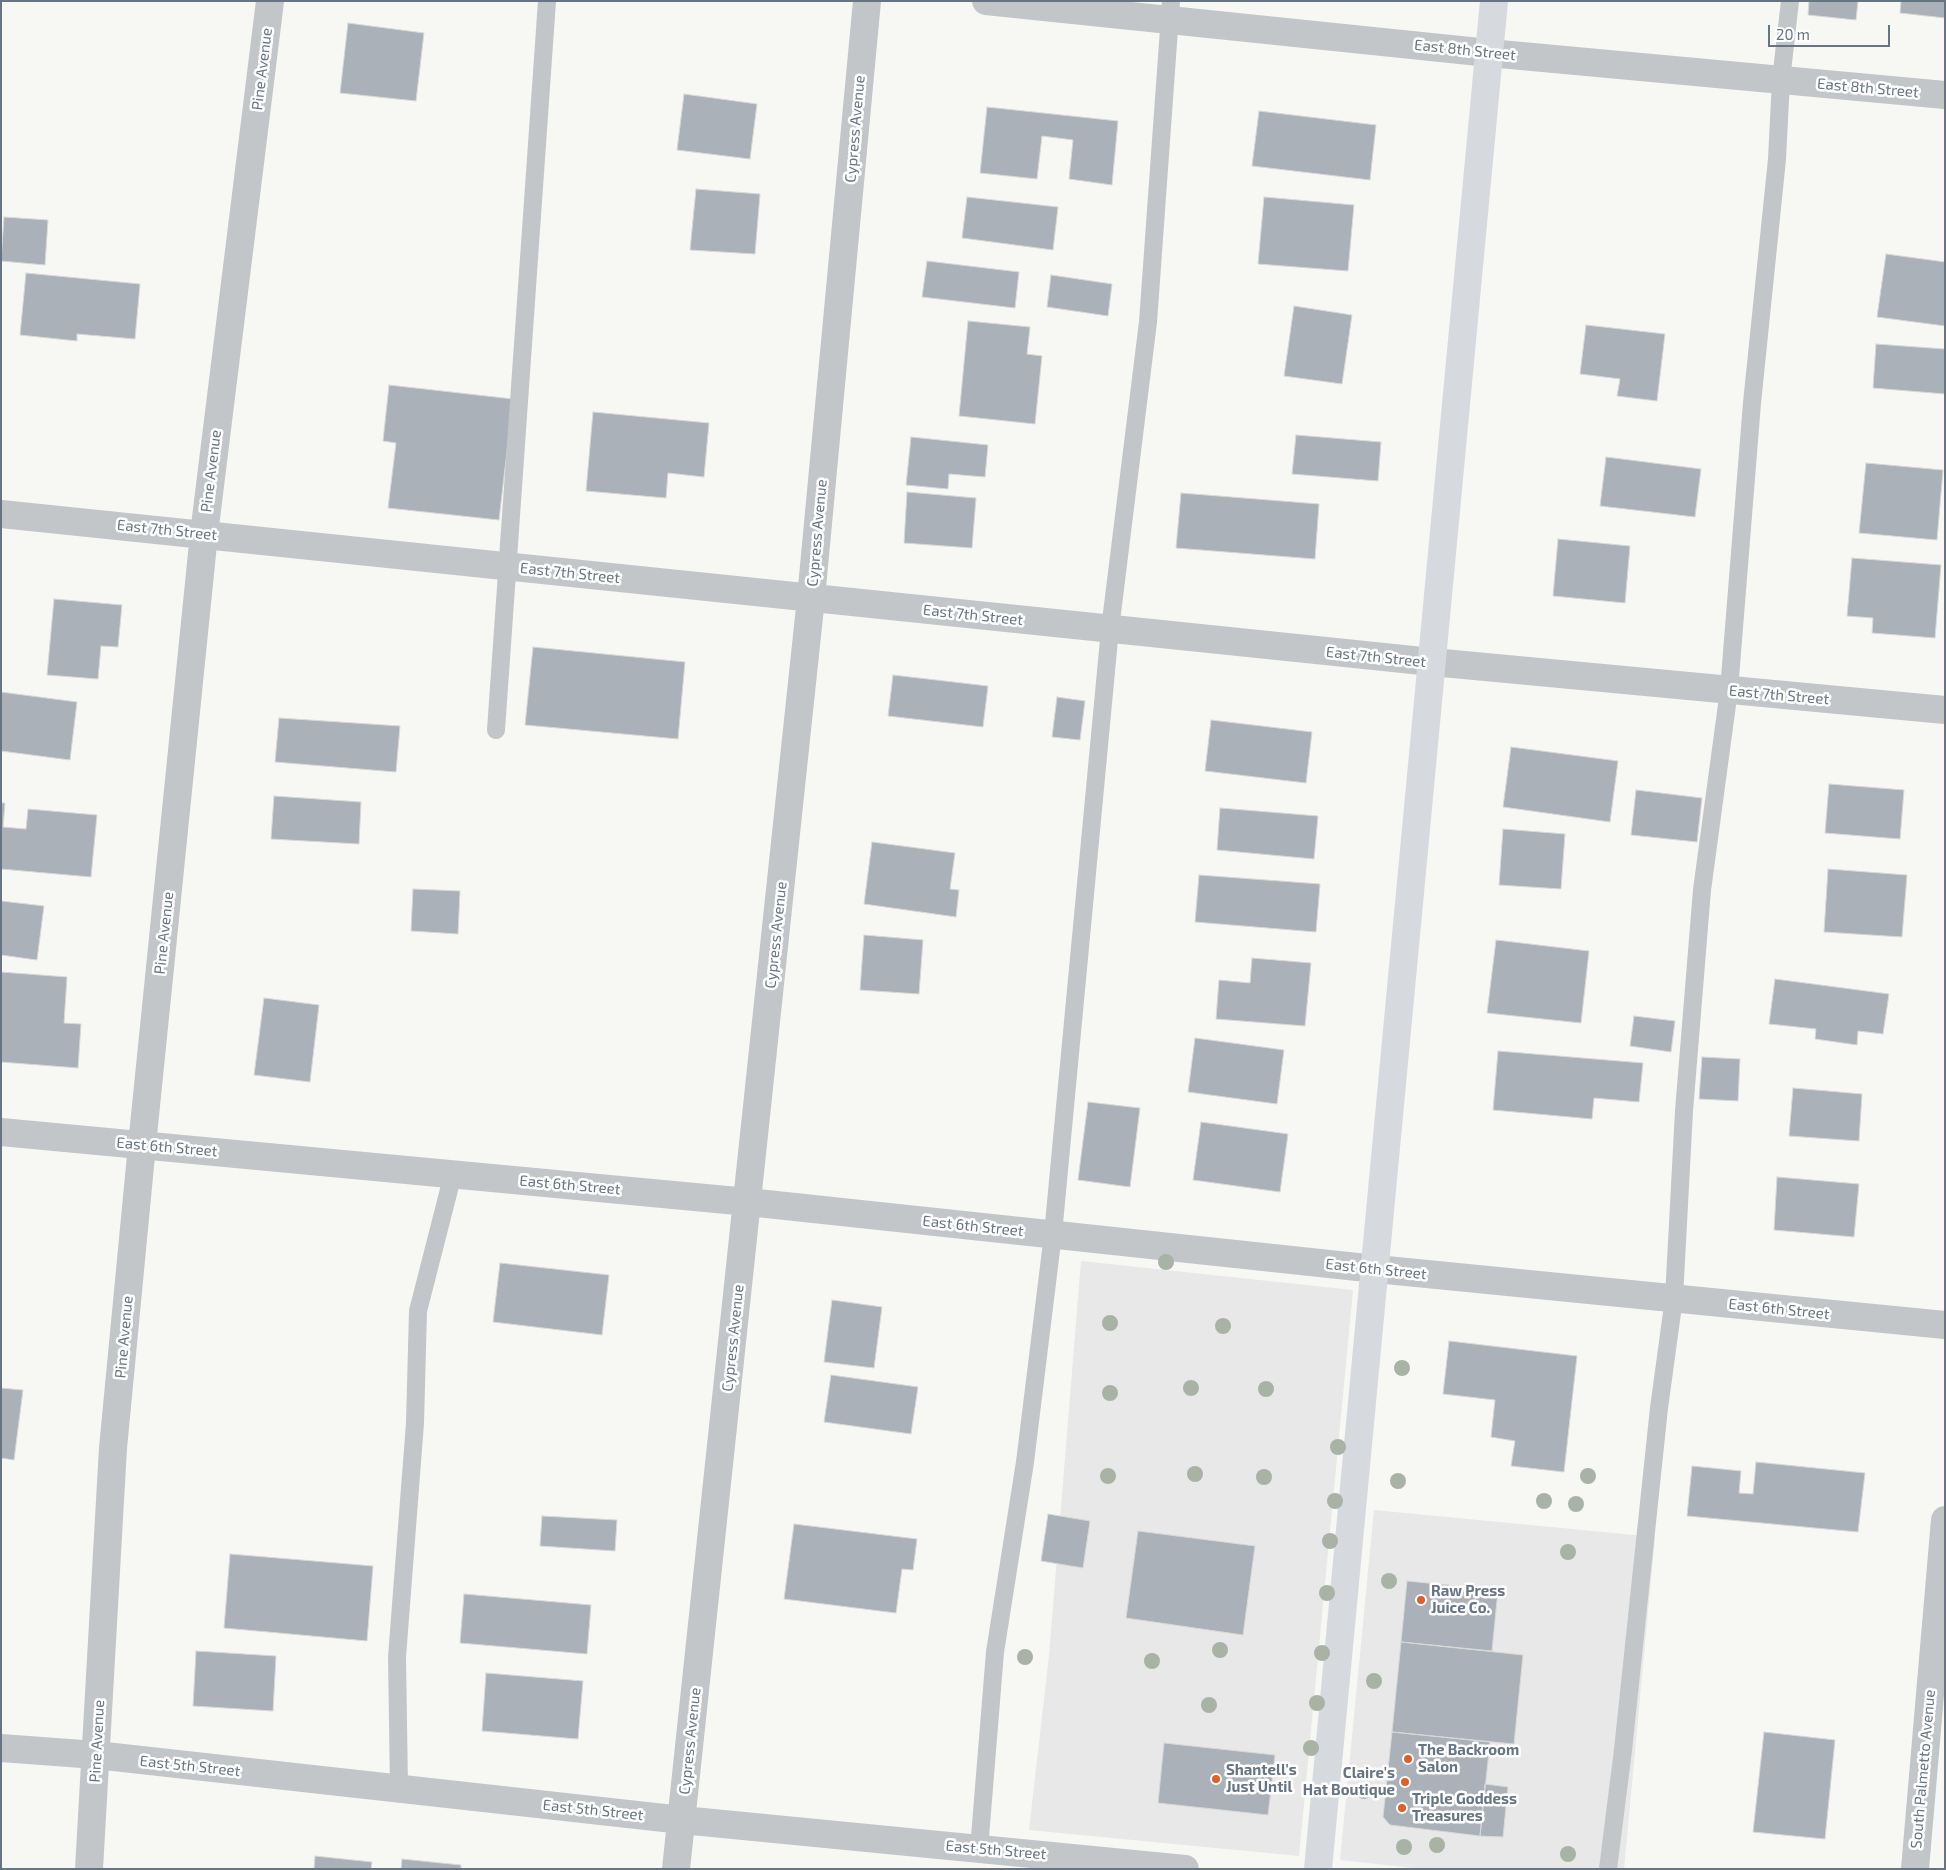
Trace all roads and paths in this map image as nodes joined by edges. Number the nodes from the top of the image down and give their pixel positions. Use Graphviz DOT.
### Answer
graph roads {
  1 [pos="270,1"];
  2 [pos="548,1"];
  3 [pos="867,1"];
  4 [pos="986,1"];
  5 [pos="1494,1"];
  6 [pos="1790,1"];
  7 [pos="1170,11"];
  8 [pos="1489,53"];
  9 [pos="1782,80"];
  10 [pos="1945,95"];
  11 [pos="1,514"];
  12 [pos="204,534"];
  13 [pos="508,567"];
  14 [pos="811,598"];
  15 [pos="1110,629"];
  16 [pos="1432,662"];
  17 [pos="1729,690"];
  18 [pos="1945,710"];
  19 [pos="496,730"];
  20 [pos="1,1132"];
  21 [pos="142,1145"];
  22 [pos="453,1174"];
  23 [pos="748,1202"];
  24 [pos="1053,1234"];
  25 [pos="1376,1269"];
  26 [pos="1674,1298"];
  27 [pos="1945,1325"];
  28 [pos="1945,1520"];
  29 [pos="1,1748"];
  30 [pos="96,1755"];
  31 [pos="399,1788"];
  32 [pos="682,1820"];
  33 [pos="979,1849"];
  34 [pos="1091,1864"];
  35 [pos="89,1869"];
  36 [pos="676,1869"];
  37 [pos="1185,1869"];
  38 [pos="1318,1869"];
  39 [pos="1608,1869"];
  40 [pos="1914,1869"];
  1 -- 12 [label="street, Pine Avenue"];
  2 -- 13 [label="lane"];
  3 -- 14 [label="street, Cypress Avenue"];
  4 -- 7 [label="street, East 8th Street"];
  5 -- 8 [label="main road"];
  6 -- 9 [label="lane"];
  7 -- 8 [label="street, East 8th Street"];
  7 -- 15 [label="lane"];
  8 -- 9 [label="street, East 8th Street"];
  8 -- 16 [label="main road"];
  9 -- 10 [label="street, East 8th Street"];
  9 -- 17 [label="lane"];
  11 -- 12 [label="street, East 7th Street"];
  12 -- 13 [label="street, East 7th Street"];
  12 -- 21 [label="street, Pine Avenue"];
  13 -- 14 [label="street, East 7th Street"];
  13 -- 19 [label="lane"];
  14 -- 15 [label="street, East 7th Street"];
  14 -- 23 [label="street, Cypress Avenue"];
  15 -- 16 [label="street, East 7th Street"];
  15 -- 24 [label="lane"];
  16 -- 17 [label="street, East 7th Street"];
  16 -- 25 [label="main road"];
  17 -- 18 [label="street, East 7th Street"];
  17 -- 26 [label="lane"];
  20 -- 21 [label="street, East 6th Street"];
  21 -- 22 [label="street, East 6th Street"];
  21 -- 30 [label="street, Pine Avenue"];
  22 -- 23 [label="street, East 6th Street"];
  22 -- 31 [label="lane"];
  23 -- 24 [label="street, East 6th Street"];
  23 -- 32 [label="street, Cypress Avenue"];
  24 -- 25 [label="street, East 6th Street"];
  24 -- 33 [label="lane"];
  25 -- 26 [label="street, East 6th Street"];
  25 -- 38 [label="main road"];
  26 -- 27 [label="street, East 6th Street"];
  26 -- 39 [label="lane"];
  28 -- 40 [label="street, South Palmetto Avenue"];
  29 -- 30 [label="street, East 5th Street"];
  30 -- 31 [label="street, East 5th Street"];
  30 -- 35 [label="street, Pine Avenue"];
  31 -- 32 [label="street, East 5th Street"];
  32 -- 33 [label="street, East 5th Street"];
  32 -- 36 [label="street, Cypress Avenue"];
  33 -- 34 [label="street, East 5th Street"];
  34 -- 37 [label="street, East 5th Street"];
}
